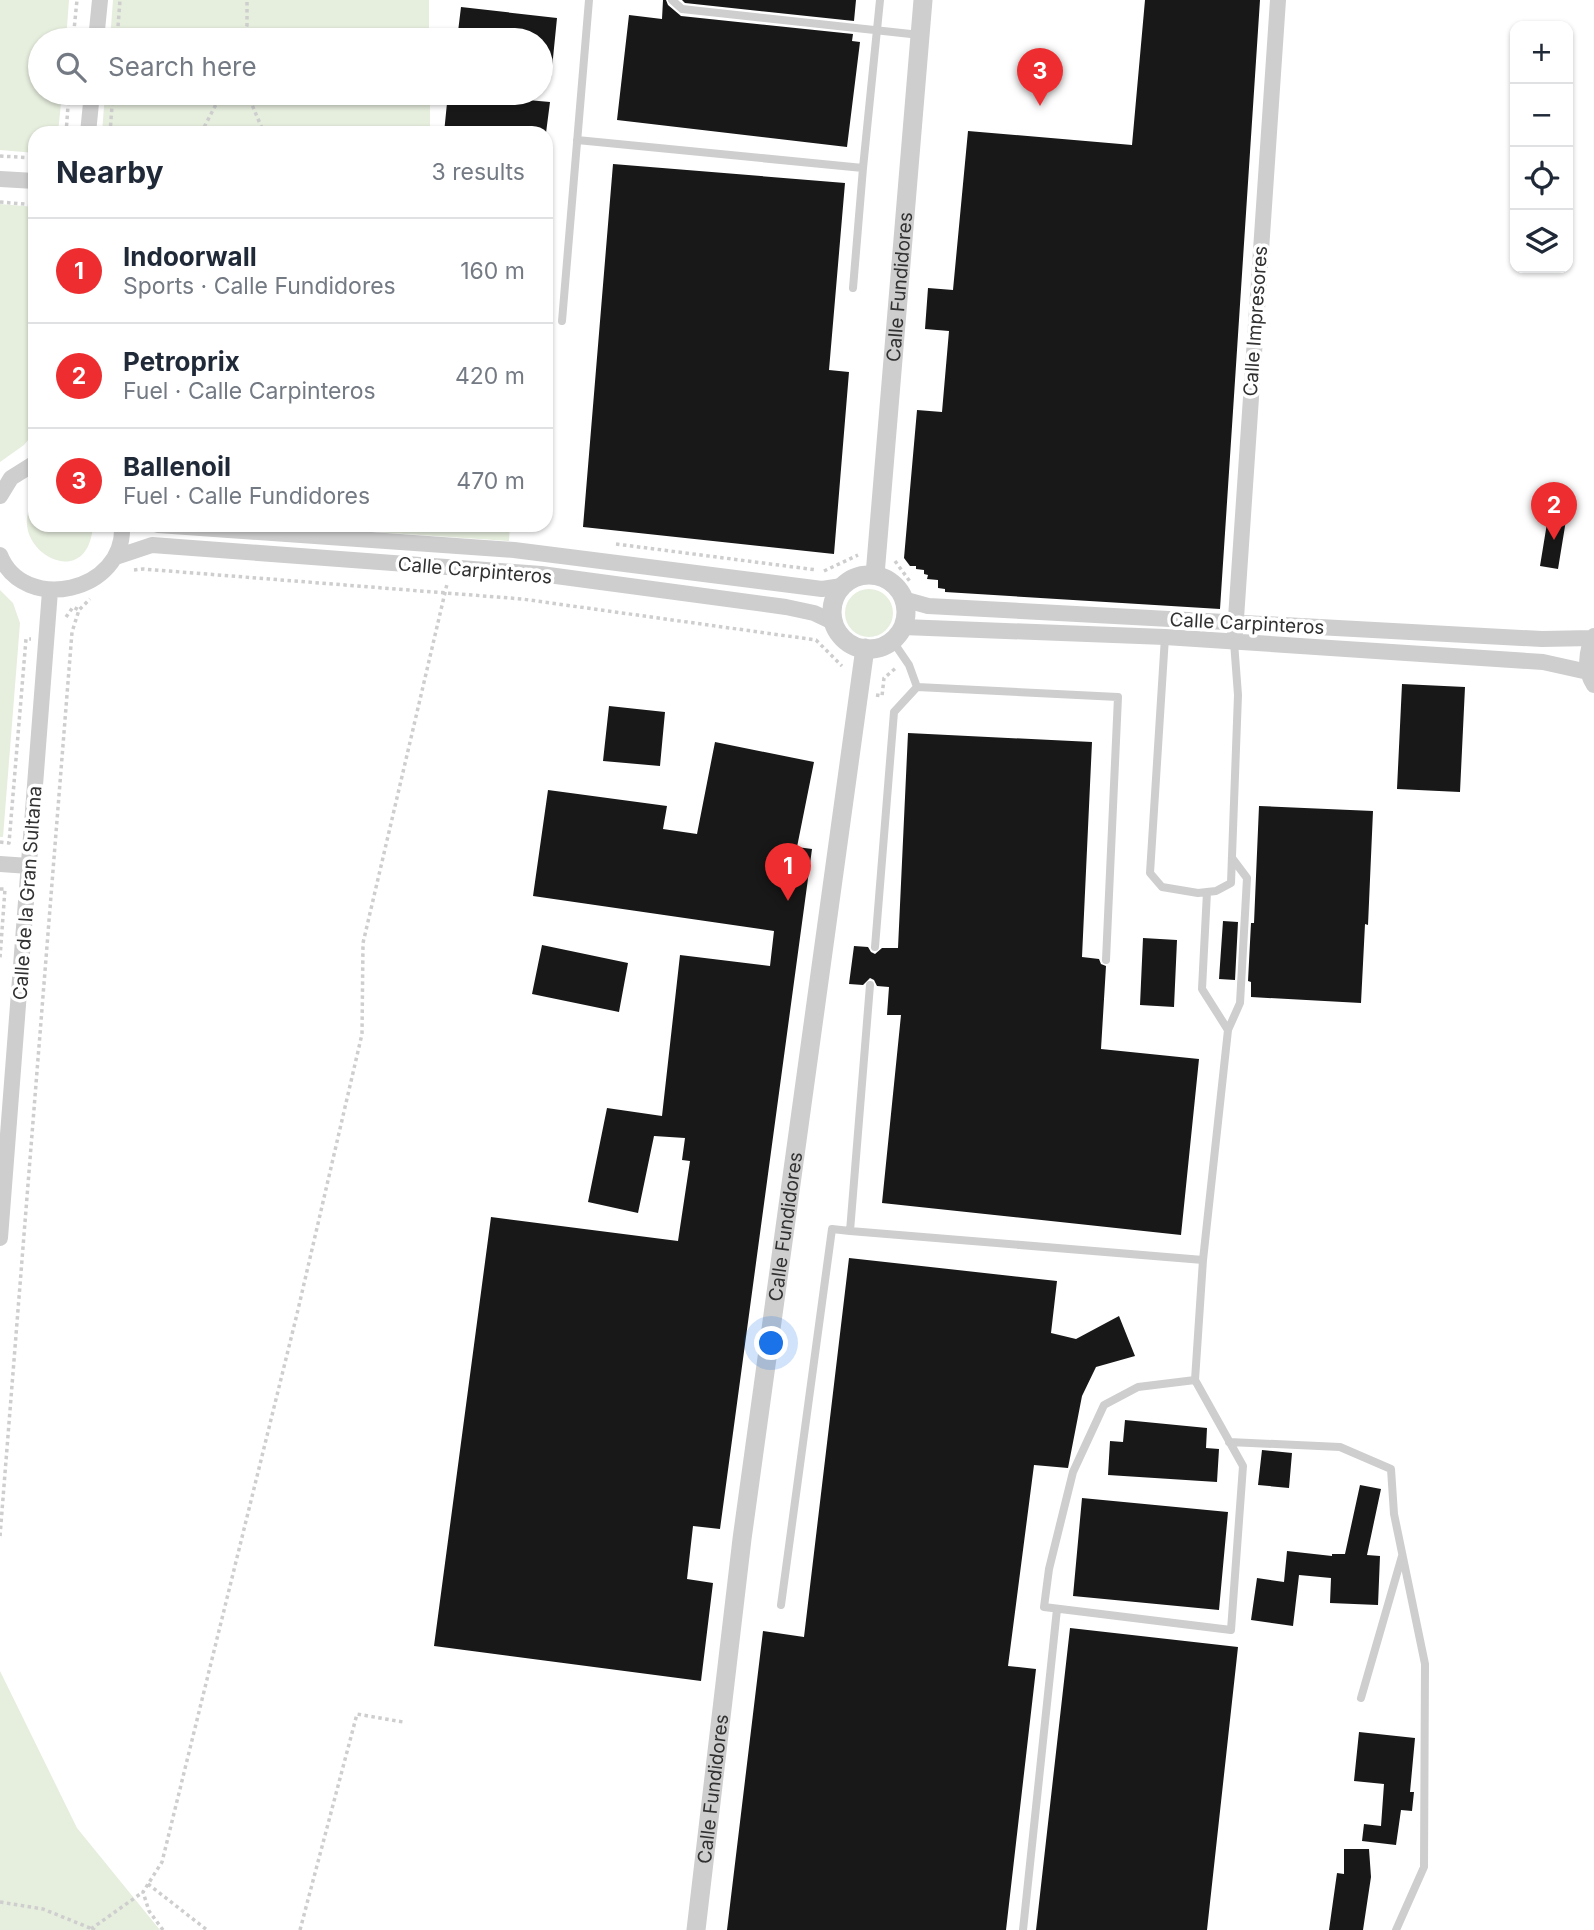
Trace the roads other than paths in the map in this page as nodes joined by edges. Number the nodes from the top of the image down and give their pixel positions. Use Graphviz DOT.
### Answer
graph roads {
  1 [pos="100,0"];
  2 [pos="589,0"];
  3 [pos="672,0"];
  4 [pos="880,0"];
  5 [pos="923,0"];
  6 [pos="1278,0"];
  7 [pos="97,28"];
  8 [pos="877,30"];
  9 [pos="920,35"];
  10 [pos="91,105"];
  11 [pos="89,126"];
  12 [pos="577,140"];
  13 [pos="863,168"];
  14 [pos="0,179"];
  15 [pos="28,181"];
  16 [pos="853,288"];
  17 [pos="562,321"];
  18 [pos="28,467"];
  19 [pos="0,496"];
  20 [pos="121,532"];
  21 [pos="258,532"];
  22 [pos="0,555"];
  23 [pos="116,557"];
  24 [pos="875,575"];
  25 [pos="842,586"];
  26 [pos="50,591"];
  27 [pos="903,599"];
  28 [pos="833,621"];
  29 [pos="1235,622"];
  30 [pos="898,634"];
  31 [pos="1165,637"];
  32 [pos="1593,637"];
  33 [pos="1234,642"];
  34 [pos="866,648"];
  35 [pos="1591,678"];
  36 [pos="917,687"];
  37 [pos="1232,858"];
  38 [pos="0,864"];
  39 [pos="29,866"];
  40 [pos="1206,892"];
  41 [pos="875,947"];
  42 [pos="1106,960"];
  43 [pos="870,985"];
  44 [pos="1228,1030"];
  45 [pos="850,1231"];
  46 [pos="0,1238"];
  47 [pos="1203,1261"];
  48 [pos="1195,1380"];
  49 [pos="1229,1442"];
  50 [pos="1402,1553"];
  51 [pos="782,1605"];
  52 [pos="1057,1609"];
  53 [pos="1362,1698"];
  54 [pos="696,1930"];
  55 [pos="1023,1930"];
  56 [pos="1396,1930"];
  1 -- 7 [label="street"];
  2 -- 12 [label="lane"];
  3 -- 8 [label="lane"];
  4 -- 8 [label="lane"];
  5 -- 9 [label="street, Calle Fundidores"];
  6 -- 29 [label="street, Calle Impresores"];
  8 -- 9 [label="lane"];
  8 -- 13 [label="lane"];
  9 -- 24 [label="street, Calle Fundidores"];
  10 -- 11 [label="street"];
  12 -- 13 [label="lane"];
  12 -- 17 [label="lane"];
  13 -- 16 [label="lane"];
  14 -- 15 [label="street"];
  18 -- 19 [label="street"];
  20 -- 23 [label="street"];
  21 -- 25 [label="street, Calle Carpinteros"];
  22 -- 26 [label="street"];
  23 -- 26 [label="street"];
  23 -- 28 [label="street, Calle Carpinteros"];
  24 -- 25 [label="street"];
  24 -- 27 [label="street"];
  25 -- 28 [label="street"];
  26 -- 39 [label="street, Calle de la Gran Sultana"];
  27 -- 29 [label="street, Calle Carpinteros"];
  27 -- 30 [label="street"];
  28 -- 34 [label="street"];
  29 -- 32 [label="street, Calle Carpinteros"];
  29 -- 33 [label="street, Calle Impresores"];
  30 -- 31 [label="street, Calle Carpinteros"];
  30 -- 34 [label="street"];
  30 -- 36 [label="lane"];
  31 -- 33 [label="street, Calle Carpinteros"];
  31 -- 40 [label="lane"];
  32 -- 35 [label="street"];
  33 -- 35 [label="street, Calle Carpinteros"];
  33 -- 37 [label="lane"];
  34 -- 54 [label="street, Calle Fundidores"];
  36 -- 41 [label="lane"];
  36 -- 42 [label="lane"];
  37 -- 40 [label="lane"];
  37 -- 44 [label="lane"];
  38 -- 39 [label="street"];
  39 -- 46 [label="street, Calle de la Gran Sultana"];
  40 -- 44 [label="lane"];
  43 -- 45 [label="lane"];
  44 -- 47 [label="lane"];
  45 -- 47 [label="lane"];
  45 -- 51 [label="lane"];
  47 -- 48 [label="lane"];
  48 -- 49 [label="lane"];
  48 -- 52 [label="lane"];
  49 -- 50 [label="lane"];
  49 -- 52 [label="lane"];
  50 -- 53 [label="lane"];
  50 -- 56 [label="lane"];
  52 -- 55 [label="lane"];
}
